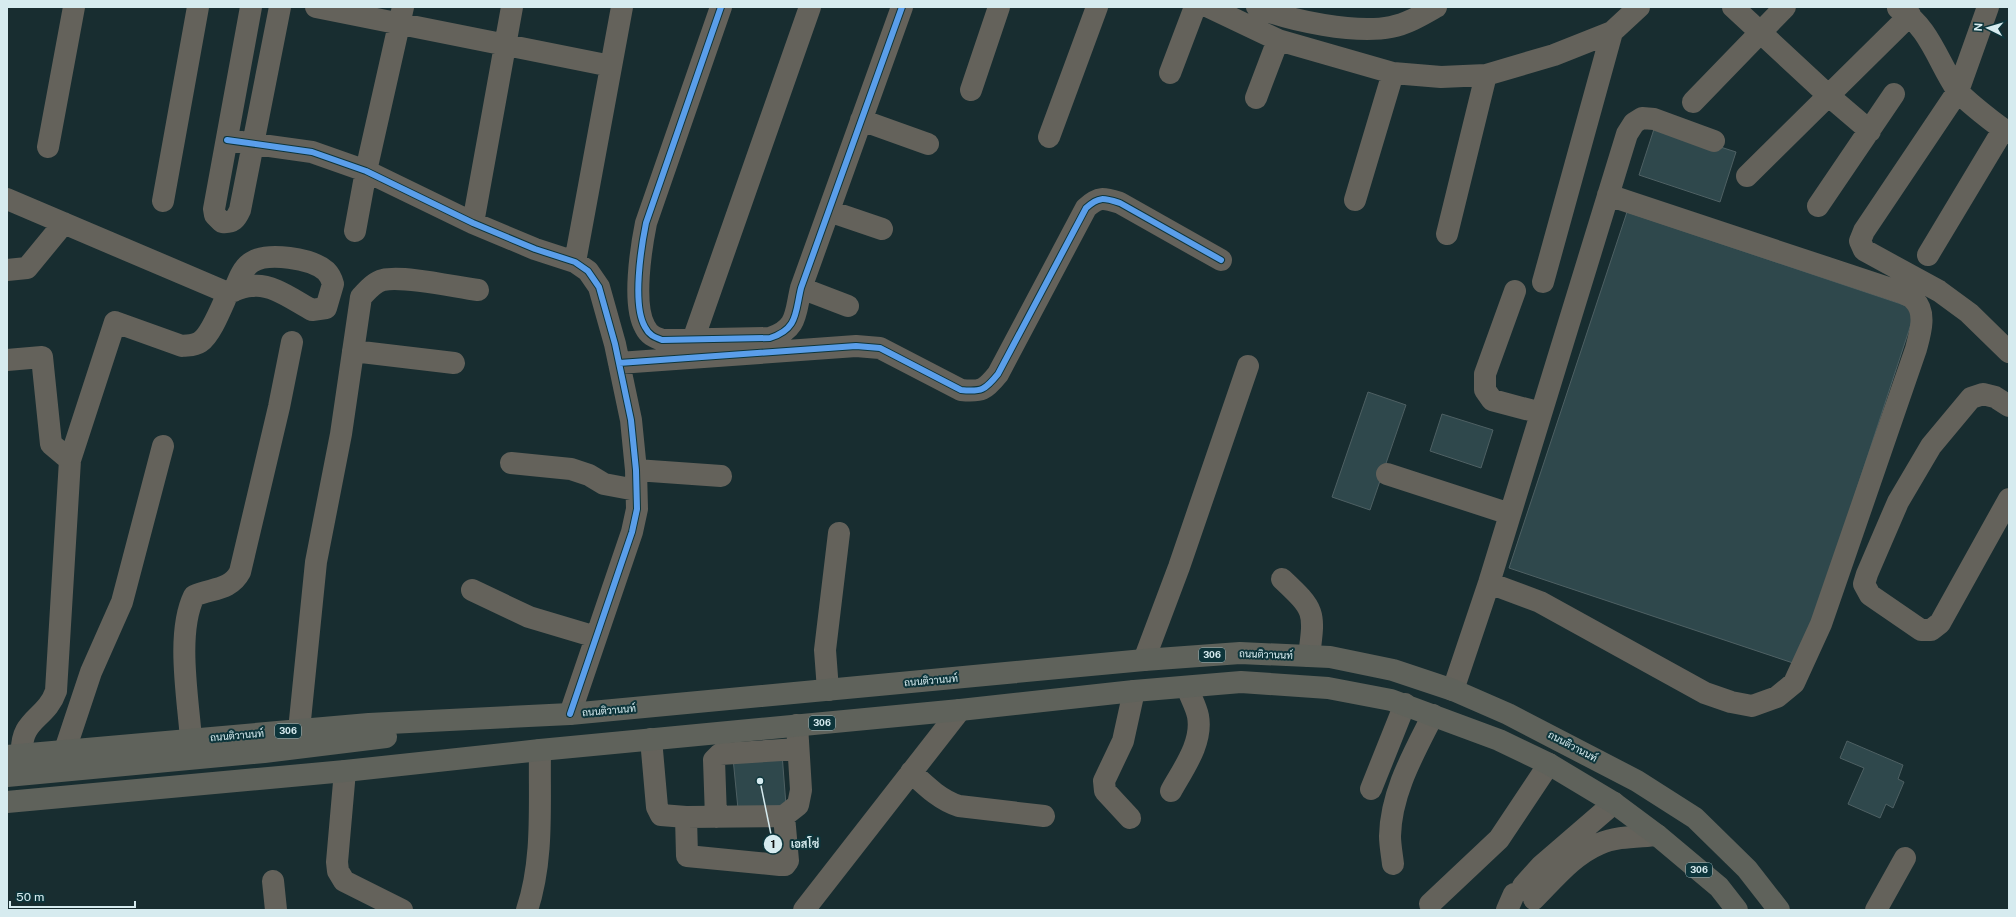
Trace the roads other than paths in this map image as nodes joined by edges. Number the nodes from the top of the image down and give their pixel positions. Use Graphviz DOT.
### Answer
graph roads {
  1 [pos="74,7"];
  2 [pos="198,7"];
  3 [pos="251,7"];
  4 [pos="280,7"];
  5 [pos="316,7"];
  6 [pos="512,7"];
  7 [pos="622,7"];
  8 [pos="721,7"];
  9 [pos="810,7"];
  10 [pos="902,7"];
  11 [pos="999,7"];
  12 [pos="1097,7"];
  13 [pos="1195,7"];
  14 [pos="1209,7"];
  15 [pos="1257,7"];
  16 [pos="1436,7"];
  17 [pos="1639,7"];
  18 [pos="1733,7"];
  19 [pos="1785,7"];
  20 [pos="1988,7"];
  21 [pos="1904,11"];
  22 [pos="402,15"];
  23 [pos="1314,15"];
  24 [pos="1612,32"];
  25 [pos="1760,33"];
  26 [pos="1278,40"];
  27 [pos="505,45"];
  28 [pos="611,66"];
  29 [pos="1170,73"];
  30 [pos="1393,73"];
  31 [pos="1486,75"];
  32 [pos="971,90"];
  33 [pos="1958,91"];
  34 [pos="1894,94"];
  35 [pos="1829,96"];
  36 [pos="1256,98"];
  37 [pos="1693,102"];
  38 [pos="862,120"];
  39 [pos="1870,130"];
  40 [pos="2006,132"];
  41 [pos="1049,137"];
  42 [pos="227,140"];
  43 [pos="1714,141"];
  44 [pos="252,143"];
  45 [pos="928,144"];
  46 [pos="48,146"];
  47 [pos="366,171"];
  48 [pos="1747,176"];
  49 [pos="1608,195"];
  50 [pos="7,199"];
  51 [pos="1355,200"];
  52 [pos="163,201"];
  53 [pos="1818,206"];
  54 [pos="829,211"];
  55 [pos="64,223"];
  56 [pos="473,223"];
  57 [pos="882,229"];
  58 [pos="355,231"];
  59 [pos="1447,234"];
  60 [pos="1928,255"];
  61 [pos="1221,260"];
  62 [pos="575,262"];
  63 [pos="7,270"];
  64 [pos="1543,282"];
  65 [pos="801,288"];
  66 [pos="478,290"];
  67 [pos="1515,291"];
  68 [pos="848,306"];
  69 [pos="693,340"];
  70 [pos="292,342"];
  71 [pos="353,351"];
  72 [pos="2009,352"];
  73 [pos="7,360"];
  74 [pos="454,363"];
  75 [pos="619,363"];
  76 [pos="1248,366"];
  77 [pos="2009,406"];
  78 [pos="1541,413"];
  79 [pos="163,446"];
  80 [pos="70,460"];
  81 [pos="511,463"];
  82 [pos="1387,474"];
  83 [pos="721,476"];
  84 [pos="636,480"];
  85 [pos="2009,499"];
  86 [pos="1510,514"];
  87 [pos="839,533"];
  88 [pos="1282,579"];
  89 [pos="1489,583"];
  90 [pos="472,590"];
  91 [pos="596,637"];
  92 [pos="1309,656"];
  93 [pos="1144,660"];
  94 [pos="1187,687"];
  95 [pos="828,690"];
  96 [pos="1453,690"];
  97 [pos="1134,691"];
  98 [pos="1405,704"];
  99 [pos="960,710"];
  100 [pos="570,714"];
  101 [pos="1433,715"];
  102 [pos="797,726"];
  103 [pos="299,730"];
  104 [pos="191,739"];
  105 [pos="651,739"];
  106 [pos="798,749"];
  107 [pos="65,750"];
  108 [pos="540,750"];
  109 [pos="14,755"];
  110 [pos="1549,764"];
  111 [pos="345,771"];
  112 [pos="911,772"];
  113 [pos="7,776"];
  114 [pos="1371,789"];
  115 [pos="1171,791"];
  116 [pos="7,802"];
  117 [pos="1614,803"];
  118 [pos="784,816"];
  119 [pos="1044,816"];
  120 [pos="686,817"];
  121 [pos="716,817"];
  122 [pos="1130,818"];
  123 [pos="1657,835"];
  124 [pos="1906,858"];
  125 [pos="1393,864"];
  126 [pos="1556,865"];
  127 [pos="273,881"];
  128 [pos="1521,901"];
  129 [pos="1430,904"];
  130 [pos="276,910"];
  131 [pos="402,910"];
  132 [pos="527,910"];
  133 [pos="804,910"];
  134 [pos="1737,910"];
  135 [pos="1779,910"];
  136 [pos="1876,910"];
  1 -- 46 [label="street"];
  2 -- 52 [label="street"];
  3 -- 42 [label="street"];
  4 -- 44 [label="street"];
  5 -- 22 [label="street"];
  6 -- 27 [label="street"];
  7 -- 28 [label="street"];
  8 -- 69 [label="street"];
  9 -- 69 [label="street"];
  10 -- 38 [label="street"];
  11 -- 32 [label="street"];
  12 -- 41 [label="street"];
  13 -- 29 [label="street"];
  14 -- 26 [label="street"];
  15 -- 23 [label="street"];
  16 -- 23 [label="street"];
  17 -- 24 [label="street"];
  18 -- 25 [label="street"];
  19 -- 25 [label="street"];
  20 -- 33 [label="street"];
  21 -- 33 [label="street"];
  21 -- 35 [label="street"];
  22 -- 27 [label="street"];
  22 -- 47 [label="street"];
  24 -- 31 [label="street"];
  24 -- 64 [label="street"];
  25 -- 35 [label="street"];
  25 -- 37 [label="street"];
  26 -- 30 [label="street"];
  26 -- 36 [label="street"];
  27 -- 28 [label="street"];
  27 -- 56 [label="street"];
  28 -- 62 [label="street"];
  30 -- 31 [label="street"];
  30 -- 51 [label="street"];
  31 -- 59 [label="street"];
  33 -- 40 [label="street"];
  33 -- 72 [label="street"];
  34 -- 39 [label="street"];
  35 -- 39 [label="street"];
  35 -- 48 [label="street"];
  38 -- 45 [label="street"];
  38 -- 54 [label="street"];
  39 -- 53 [label="street"];
  40 -- 60 [label="street"];
  42 -- 44 [label="street"];
  42 -- 44 [label="street"];
  43 -- 49 [label="street"];
  44 -- 47 [label="street"];
  47 -- 56 [label="street"];
  47 -- 58 [label="street"];
  49 -- 78 [label="street"];
  49 -- 89 [label="street"];
  50 -- 55 [label="street"];
  54 -- 57 [label="street"];
  54 -- 65 [label="street"];
  55 -- 63 [label="street"];
  55 -- 80 [label="street"];
  56 -- 62 [label="street"];
  61 -- 75 [label="street"];
  62 -- 75 [label="street"];
  65 -- 68 [label="street"];
  65 -- 69 [label="street"];
  66 -- 71 [label="street"];
  67 -- 78 [label="street"];
  70 -- 104 [label="street"];
  71 -- 74 [label="street"];
  71 -- 103 [label="street"];
  73 -- 80 [label="street"];
  75 -- 84 [label="street"];
  76 -- 93 [label="street"];
  77 -- 85 [label="street"];
  78 -- 86 [label="street"];
  79 -- 107 [label="street"];
  80 -- 109 [label="street"];
  81 -- 84 [label="street"];
  82 -- 86 [label="street"];
  83 -- 84 [label="street"];
  84 -- 91 [label="street"];
  86 -- 89 [label="street"];
  87 -- 95 [label="street"];
  88 -- 92 [label="street"];
  89 -- 96 [label="street"];
  90 -- 91 [label="street"];
  91 -- 100 [label="street"];
  92 -- 93 [label="main road, ถนนติวานนท์ / 306"];
  92 -- 96 [label="main road, ถนนติวานนท์ / 306"];
  93 -- 95 [label="main road, ถนนติวานนท์ / 306"];
  94 -- 97 [label="main road, 306"];
  94 -- 98 [label="main road, 306"];
  94 -- 115 [label="street"];
  95 -- 100 [label="main road, ถนนติวานนท์ / 306"];
  96 -- 135 [label="main road, ถนนติวานนท์ / 306"];
  97 -- 99 [label="main road, 306"];
  97 -- 122 [label="street"];
  98 -- 101 [label="main road, 306"];
  98 -- 114 [label="street"];
  99 -- 102 [label="main road, 306"];
  99 -- 112 [label="street"];
  100 -- 103 [label="main road, ถนนติวานนท์ / 306"];
  100 -- 113 [label="main road, 306"];
  101 -- 110 [label="main road, 306"];
  101 -- 125 [label="street"];
  102 -- 105 [label="main road, 306"];
  102 -- 106 [label="street"];
  103 -- 104 [label="main road, ถนนติวานนท์ / 306"];
  104 -- 107 [label="main road, ถนนติวานนท์ / 306"];
  105 -- 108 [label="main road, 306"];
  105 -- 120 [label="street"];
  106 -- 118 [label="street"];
  106 -- 121 [label="street"];
  107 -- 109 [label="main road, ถนนติวานนท์ / 306"];
  108 -- 111 [label="main road, 306"];
  108 -- 132 [label="street"];
  110 -- 117 [label="main road, 306"];
  110 -- 129 [label="street"];
  111 -- 116 [label="main road, 306"];
  111 -- 131 [label="street"];
  112 -- 119 [label="street"];
  112 -- 133 [label="street"];
  117 -- 123 [label="main road, 306"];
  117 -- 126 [label="street"];
  118 -- 120 [label="street"];
  118 -- 121 [label="street"];
  120 -- 121 [label="street"];
  123 -- 126 [label="street"];
  123 -- 134 [label="main road, 306"];
  124 -- 136 [label="street"];
  126 -- 128 [label="street"];
  127 -- 130 [label="street"];
}
